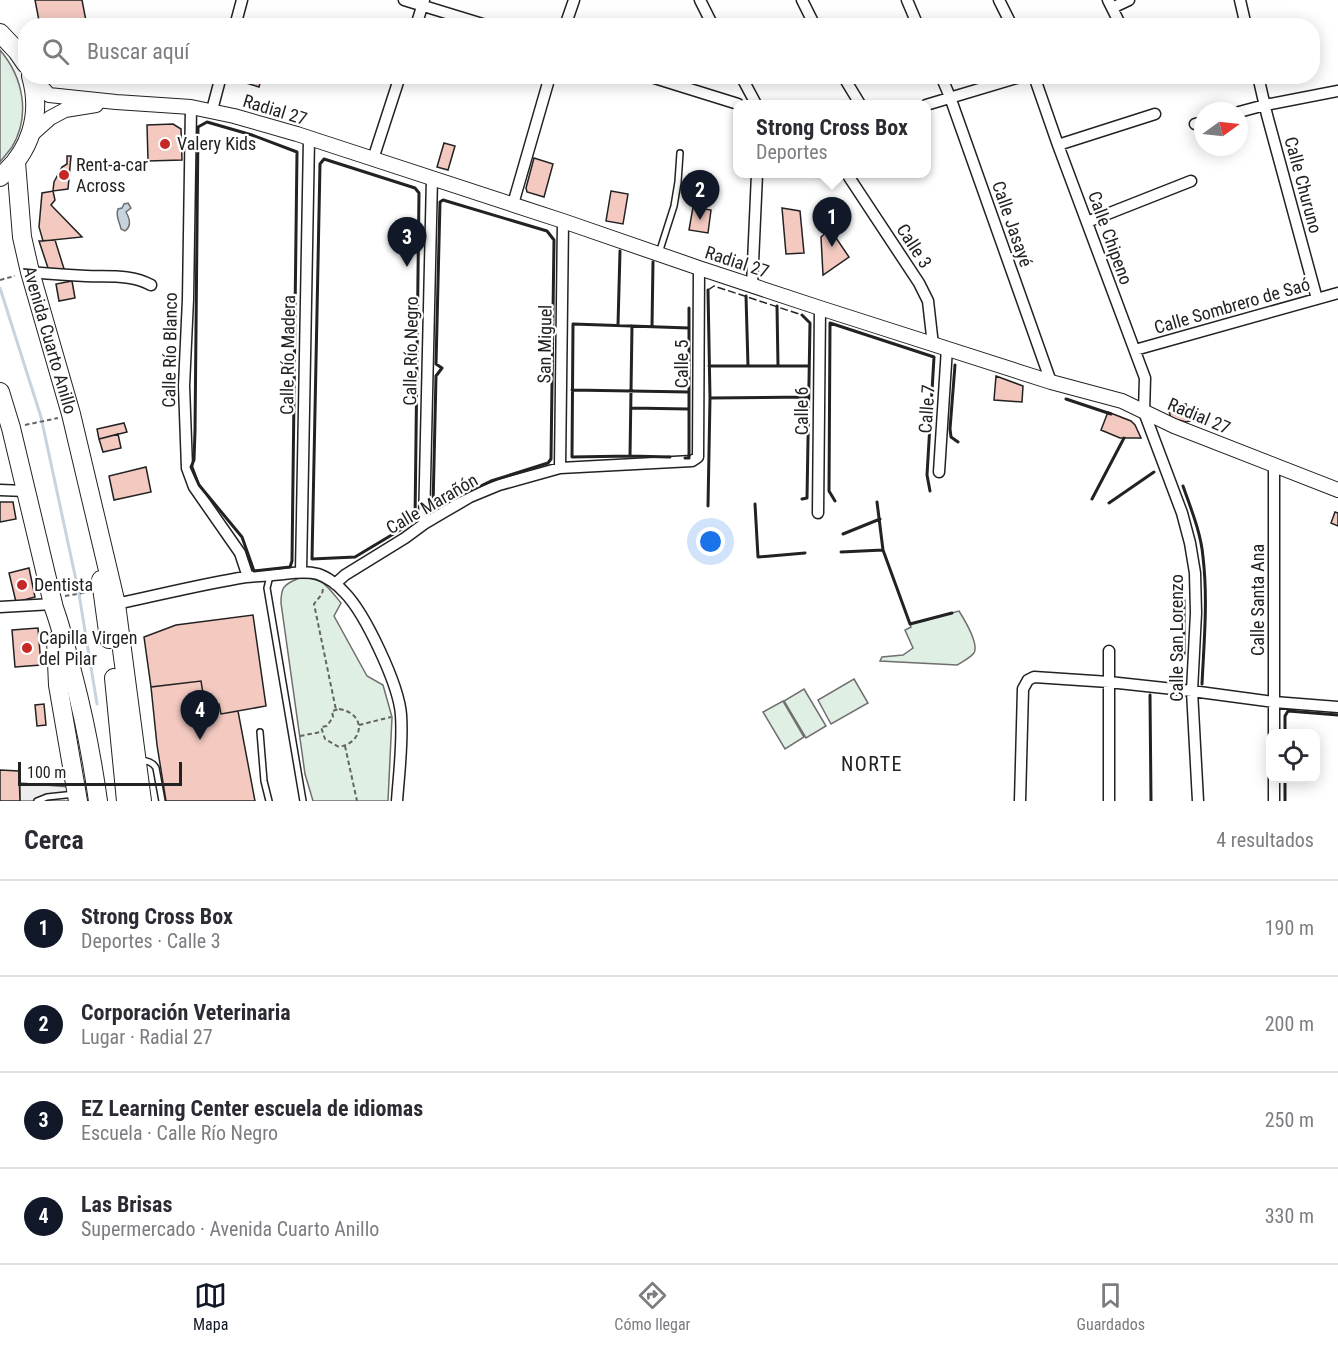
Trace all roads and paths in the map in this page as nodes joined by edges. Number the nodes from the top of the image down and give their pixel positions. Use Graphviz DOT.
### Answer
graph roads {
  1 [pos="242,0"];
  2 [pos="404,0"];
  3 [pos="574,0"];
  4 [pos="700,0"];
  5 [pos="802,0"];
  6 [pos="907,0"];
  7 [pos="999,0"];
  8 [pos="1129,0"];
  9 [pos="1240,0"];
  10 [pos="423,3"];
  11 [pos="1110,4"];
  12 [pos="237,18"];
  13 [pos="418,18"];
  14 [pos="466,18"];
  15 [pos="568,18"];
  16 [pos="709,18"];
  17 [pos="811,18"];
  18 [pos="915,18"];
  19 [pos="1008,18"];
  20 [pos="1117,18"];
  21 [pos="1244,18"];
  22 [pos="0,33"];
  23 [pos="18,52"];
  24 [pos="33,84"];
  25 [pos="39,84"];
  26 [pos="219,84"];
  27 [pos="397,84"];
  28 [pos="548,84"];
  29 [pos="673,84"];
  30 [pos="745,84"];
  31 [pos="848,84"];
  32 [pos="944,84"];
  33 [pos="996,84"];
  34 [pos="1038,84"];
  35 [pos="1260,84"];
  36 [pos="1338,91"];
  37 [pos="950,98"];
  38 [pos="753,100"];
  39 [pos="857,100"];
  40 [pos="116,102"];
  41 [pos="733,103"];
  42 [pos="931,104"];
  43 [pos="191,107"];
  44 [pos="212,110"];
  45 [pos="1266,110"];
  46 [pos="1248,111"];
  47 [pos="1155,114"];
  48 [pos="31,135"];
  49 [pos="309,139"];
  50 [pos="1058,145"];
  51 [pos="680,153"];
  52 [pos="373,159"];
  53 [pos="16,162"];
  54 [pos="0,177"];
  55 [pos="432,178"];
  56 [pos="757,178"];
  57 [pos="851,178"];
  58 [pos="1191,181"];
  59 [pos="513,204"];
  60 [pos="563,221"];
  61 [pos="1087,222"];
  62 [pos="659,254"];
  63 [pos="699,268"];
  64 [pos="24,273"];
  65 [pos="0,280"];
  66 [pos="151,285"];
  67 [pos="752,285"];
  68 [pos="1338,293"];
  69 [pos="1317,299"];
  70 [pos="820,308"];
  71 [pos="940,346"];
  72 [pos="1135,350"];
  73 [pos="1051,382"];
  74 [pos="0,392"];
  75 [pos="1144,412"];
  76 [pos="52,420"];
  77 [pos="38,423"];
  78 [pos="696,460"];
  79 [pos="1275,467"];
  80 [pos="560,468"];
  81 [pos="939,472"];
  82 [pos="0,490"];
  83 [pos="1338,490"];
  84 [pos="26,491"];
  85 [pos="818,513"];
  86 [pos="95,515"];
  87 [pos="424,524"];
  88 [pos="301,572"];
  89 [pos="270,576"];
  90 [pos="248,577"];
  91 [pos="330,584"];
  92 [pos="92,592"];
  93 [pos="59,603"];
  94 [pos="116,604"];
  95 [pos="0,607"];
  96 [pos="1109,651"];
  97 [pos="1109,682"];
  98 [pos="1192,691"];
  99 [pos="1274,702"];
  100 [pos="1338,707"];
  101 [pos="336,710"];
  102 [pos="401,714"];
  103 [pos="359,725"];
  104 [pos="1274,729"];
  105 [pos="260,732"];
  106 [pos="322,732"];
  107 [pos="291,738"];
  108 [pos="345,746"];
  109 [pos="136,759"];
  110 [pos="1274,783"];
  111 [pos="77,797"];
  112 [pos="48,799"];
  113 [pos="37,801"];
  114 [pos="98,801"];
  115 [pos="126,801"];
  116 [pos="142,801"];
  117 [pos="162,801"];
  118 [pos="270,801"];
  119 [pos="303,801"];
  120 [pos="357,801"];
  121 [pos="397,801"];
  122 [pos="1020,801"];
  123 [pos="1109,801"];
  124 [pos="1198,801"];
  125 [pos="1274,801"];
  1 -- 12 [label="street"];
  2 -- 10 [label="street"];
  3 -- 15 [label="street"];
  4 -- 16 [label="street"];
  5 -- 17 [label="street"];
  6 -- 18 [label="street"];
  7 -- 19 [label="street"];
  8 -- 11 [label="street"];
  9 -- 21 [label="street"];
  10 -- 13 [label="street"];
  10 -- 14 [label="street"];
  11 -- 20 [label="street"];
  22 -- 23 [label="highway"];
  24 -- 48 [label="highway"];
  25 -- 40 [label="street, Radial 27"];
  26 -- 44 [label="street"];
  27 -- 52 [label="street"];
  28 -- 59 [label="street"];
  29 -- 41 [label="street"];
  30 -- 38 [label="street"];
  31 -- 39 [label="street"];
  32 -- 37 [label="street, Calle Jasayé"];
  33 -- 37 [label="street"];
  34 -- 50 [label="street, Calle Chipeno"];
  35 -- 45 [label="street, Calle Churuno"];
  36 -- 45 [label="street"];
  37 -- 42 [label="street"];
  37 -- 73 [label="street, Calle Jasayé"];
  40 -- 43 [label="street, Radial 27"];
  40 -- 48 [label="street, Radial 27"];
  43 -- 44 [label="street, Radial 27"];
  43 -- 90 [label="street, Calle Río Blanco"];
  44 -- 49 [label="street, Radial 27"];
  45 -- 46 [label="street"];
  45 -- 69 [label="street, Calle Churuno"];
  47 -- 50 [label="street"];
  48 -- 53 [label="highway"];
  49 -- 52 [label="street, Radial 27"];
  49 -- 88 [label="street, Calle Río Madera"];
  50 -- 61 [label="street, Calle Chipeno"];
  51 -- 62 [label="lane"];
  52 -- 55 [label="street, Radial 27"];
  53 -- 54 [label="highway"];
  53 -- 64 [label="highway, Avenida Cuarto Anillo"];
  55 -- 59 [label="street, Radial 27"];
  55 -- 87 [label="street, Calle Río Negro"];
  56 -- 67 [label="street"];
  57 -- 71 [label="street, Calle 3"];
  58 -- 61 [label="street"];
  59 -- 60 [label="street, Radial 27"];
  60 -- 62 [label="street, Radial 27"];
  60 -- 80 [label="street, San Miguel"];
  61 -- 72 [label="street, Calle Chipeno"];
  62 -- 63 [label="street, Radial 27"];
  63 -- 67 [label="street, Radial 27"];
  63 -- 78 [label="street, Calle 5"];
  64 -- 65 [label="path"];
  64 -- 66 [label="street"];
  64 -- 86 [label="highway, Avenida Cuarto Anillo"];
  67 -- 70 [label="street, Radial 27"];
  68 -- 69 [label="street, Calle Sombrero de Saó"];
  69 -- 72 [label="street, Calle Sombrero de Saó"];
  70 -- 71 [label="street, Radial 27"];
  70 -- 85 [label="street, Calle 6"];
  71 -- 73 [label="street, Radial 27"];
  71 -- 81 [label="street, Calle 7"];
  72 -- 75 [label="street, Calle Chipeno"];
  73 -- 75 [label="street, Radial 27"];
  74 -- 84 [label="highway"];
  75 -- 79 [label="street, Radial 27"];
  75 -- 98 [label="street, Calle San Lorenzo"];
  76 -- 77 [label="path"];
  78 -- 80 [label="street, Calle Marañón"];
  79 -- 83 [label="street, Radial 27"];
  79 -- 99 [label="street, Calle Santa Ana"];
  80 -- 87 [label="street, Calle Marañón"];
  82 -- 84 [label="street"];
  84 -- 93 [label="highway"];
  86 -- 94 [label="highway, Avenida Cuarto Anillo"];
  86 -- 115 [label="highway, Avenida Cuarto Anillo"];
  87 -- 91 [label="street, Calle Marañón"];
  88 -- 89 [label="street"];
  88 -- 91 [label="street"];
  89 -- 90 [label="street"];
  89 -- 107 [label="lane"];
  90 -- 94 [label="street"];
  91 -- 101 [label="path"];
  91 -- 102 [label="street"];
  92 -- 93 [label="path"];
  93 -- 95 [label="street"];
  93 -- 111 [label="highway"];
  93 -- 114 [label="highway"];
  94 -- 109 [label="highway, Avenida Cuarto Anillo"];
  96 -- 97 [label="street"];
  97 -- 98 [label="street"];
  97 -- 122 [label="street"];
  97 -- 123 [label="street"];
  98 -- 99 [label="street"];
  98 -- 124 [label="street, Calle San Lorenzo"];
  99 -- 100 [label="street"];
  99 -- 104 [label="street, Calle Santa Ana"];
  101 -- 103 [label="path"];
  101 -- 106 [label="path"];
  102 -- 103 [label="path"];
  102 -- 121 [label="street"];
  103 -- 108 [label="path"];
  105 -- 118 [label="lane"];
  106 -- 107 [label="path"];
  106 -- 108 [label="path"];
  107 -- 119 [label="lane"];
  108 -- 120 [label="path"];
  109 -- 116 [label="highway, Avenida Cuarto Anillo"];
  109 -- 117 [label="lane"];
  110 -- 125 [label="street"];
  111 -- 112 [label="lane"];
  112 -- 113 [label="lane"];
}
